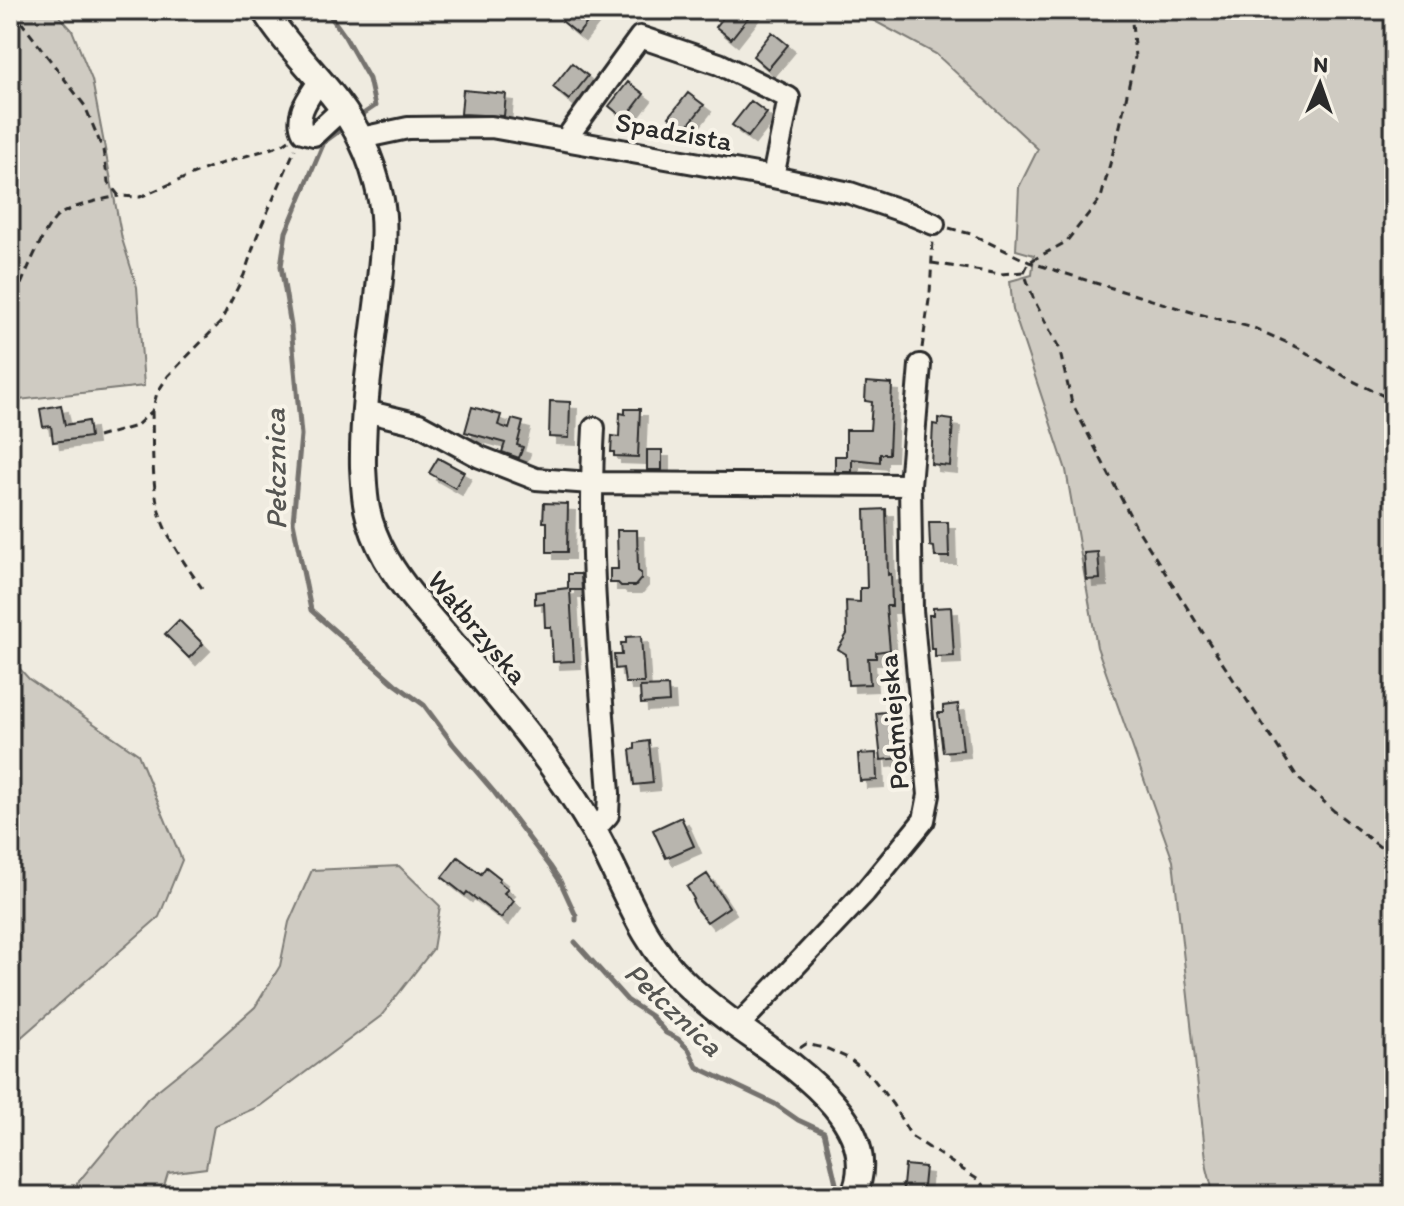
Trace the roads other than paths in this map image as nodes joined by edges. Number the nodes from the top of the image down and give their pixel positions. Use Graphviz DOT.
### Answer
graph roads {
  1 [pos="264,10"];
  2 [pos="320,80"];
  3 [pos="351,123"];
  4 [pos="566,139"];
  5 [pos="773,177"];
  6 [pos="934,224"];
  7 [pos="920,365"];
  8 [pos="365,411"];
  9 [pos="594,428"];
  10 [pos="591,483"];
  11 [pos="910,485"];
  12 [pos="594,830"];
  13 [pos="738,1026"];
  14 [pos="853,1196"];
  1 -- 2 [label="main road, Wałbrzyska"];
  2 -- 3 [label="main road, Wałbrzyska"];
  2 -- 3 [label="street"];
  3 -- 4 [label="street, Spadzista"];
  3 -- 8 [label="main road, Wałbrzyska"];
  4 -- 5 [label="street, Spadzista"];
  4 -- 5 [label="street, Spadzista"];
  5 -- 6 [label="street, Spadzista"];
  7 -- 11 [label="street, Podmiejska"];
  8 -- 10 [label="street"];
  8 -- 12 [label="main road, Wałbrzyska"];
  9 -- 10 [label="street"];
  10 -- 11 [label="street"];
  10 -- 12 [label="street"];
  11 -- 13 [label="street, Podmiejska"];
  12 -- 13 [label="main road, Wałbrzyska"];
  13 -- 14 [label="main road, Wałbrzyska"];
}
